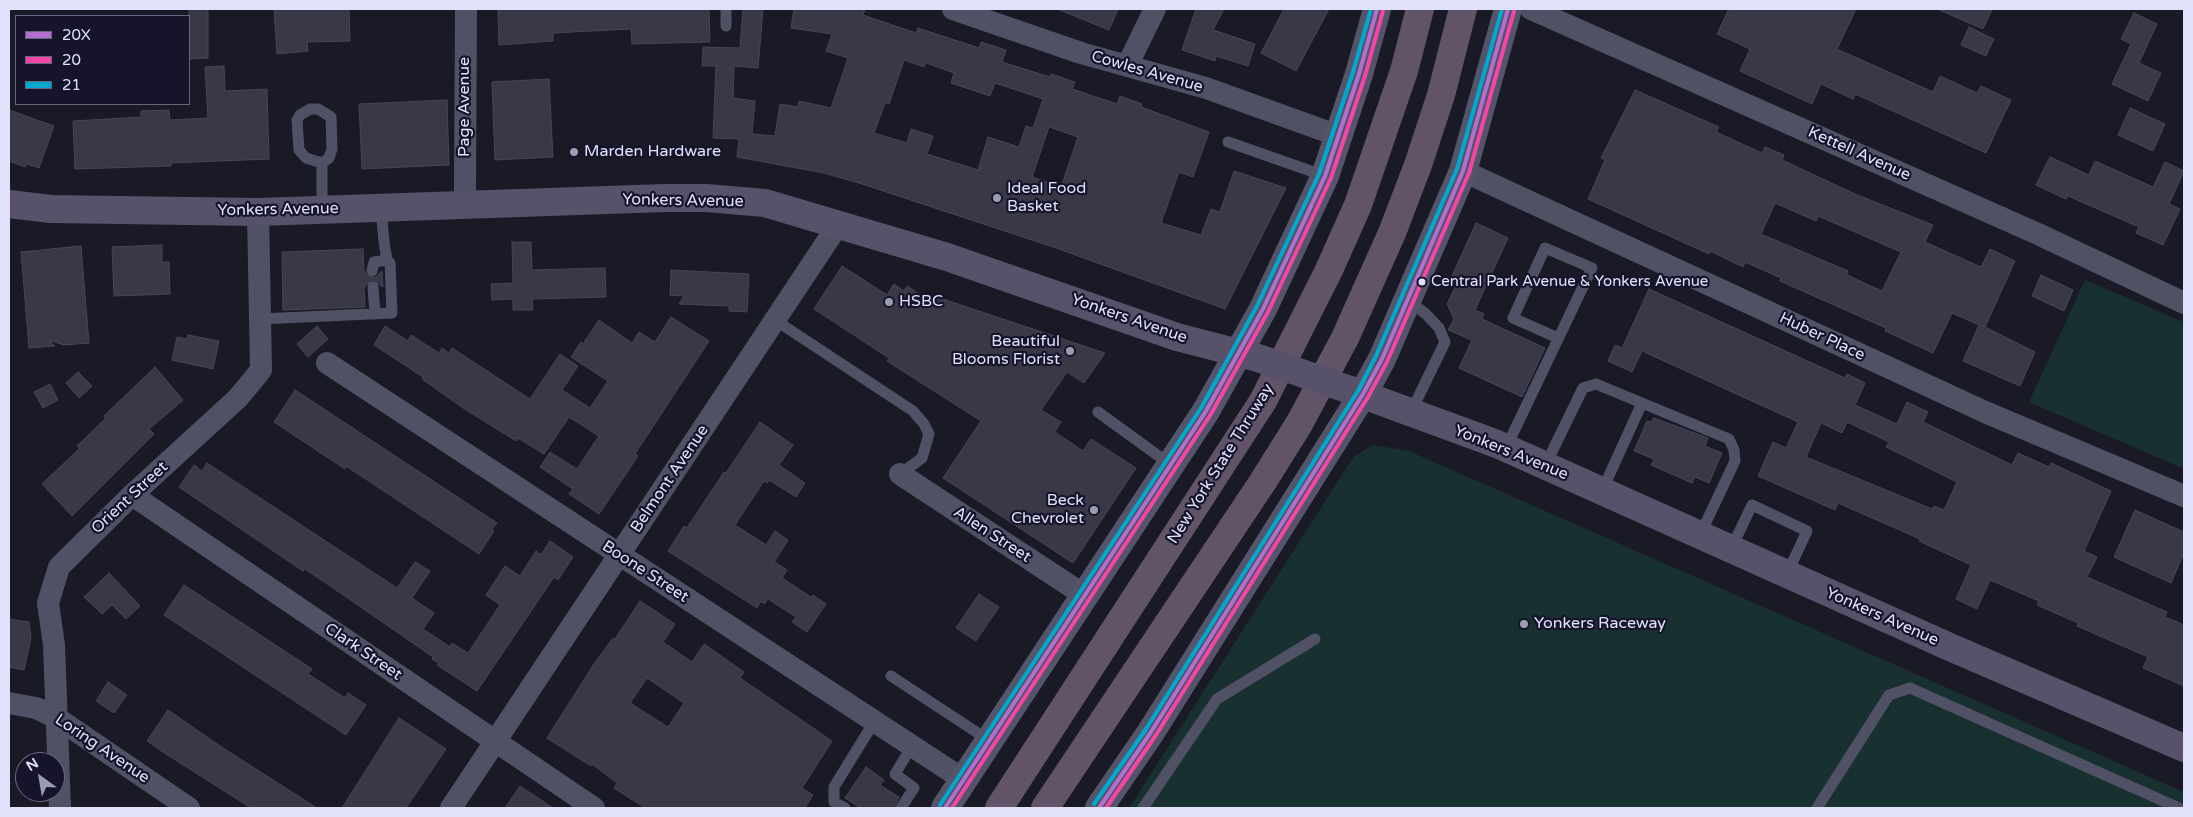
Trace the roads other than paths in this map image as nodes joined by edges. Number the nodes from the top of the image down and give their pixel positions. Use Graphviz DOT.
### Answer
graph roads {
  1 [pos="466,9"];
  2 [pos="726,9"];
  3 [pos="953,9"];
  4 [pos="1155,9"];
  5 [pos="1378,9"];
  6 [pos="1420,9"];
  7 [pos="1463,9"];
  8 [pos="1508,9"];
  9 [pos="1531,9"];
  10 [pos="726,26"];
  11 [pos="1127,66"];
  12 [pos="1339,136"];
  13 [pos="1228,142"];
  14 [pos="322,163"];
  15 [pos="1464,171"];
  16 [pos="1325,176"];
  17 [pos="9,204"];
  18 [pos="468,204"];
  19 [pos="381,208"];
  20 [pos="322,210"];
  21 [pos="258,212"];
  22 [pos="838,225"];
  23 [pos="387,260"];
  24 [pos="372,271"];
  25 [pos="373,287"];
  26 [pos="1407,300"];
  27 [pos="2184,303"];
  28 [pos="375,314"];
  29 [pos="260,320"];
  30 [pos="775,320"];
  31 [pos="1558,338"];
  32 [pos="1248,355"];
  33 [pos="327,363"];
  34 [pos="1356,392"];
  35 [pos="1642,403"];
  36 [pos="1098,412"];
  37 [pos="1410,414"];
  38 [pos="1506,448"];
  39 [pos="1171,465"];
  40 [pos="1546,466"];
  41 [pos="900,474"];
  42 [pos="1602,492"];
  43 [pos="132,495"];
  44 [pos="2184,496"];
  45 [pos="1700,535"];
  46 [pos="1731,549"];
  47 [pos="619,555"];
  48 [pos="1787,574"];
  49 [pos="1084,595"];
  50 [pos="1315,639"];
  51 [pos="891,676"];
  52 [pos="9,704"];
  53 [pos="57,718"];
  54 [pos="874,722"];
  55 [pos="990,741"];
  56 [pos="495,742"];
  57 [pos="912,746"];
  58 [pos="2184,748"];
  59 [pos="964,780"];
  60 [pos="60,808"];
  61 [pos="189,808"];
  62 [pos="451,808"];
  63 [pos="594,808"];
  64 [pos="844,808"];
  65 [pos="901,808"];
  66 [pos="945,808"];
  67 [pos="999,808"];
  68 [pos="1045,808"];
  69 [pos="1100,808"];
  70 [pos="1143,808"];
  71 [pos="1817,808"];
  72 [pos="2179,808"];
  1 -- 18 [label="street, Page Avenue"];
  2 -- 10 [label="lane"];
  3 -- 11 [label="street, Cowles Avenue"];
  4 -- 11 [label="street"];
  5 -- 12 [label="main road"];
  6 -- 67 [label="highway, New York State Thruway"];
  7 -- 68 [label="highway"];
  8 -- 15 [label="main road"];
  9 -- 27 [label="street, Kettell Avenue"];
  11 -- 12 [label="street, Cowles Avenue"];
  12 -- 16 [label="main road"];
  13 -- 16 [label="lane"];
  14 -- 14 [label="lane"];
  14 -- 20 [label="lane"];
  15 -- 26 [label="main road"];
  15 -- 44 [label="street, Huber Place"];
  16 -- 32 [label="main road"];
  17 -- 21 [label="main road, Yonkers Avenue"];
  18 -- 19 [label="main road, Yonkers Avenue"];
  18 -- 22 [label="main road, Yonkers Avenue"];
  19 -- 20 [label="main road, Yonkers Avenue"];
  19 -- 23 [label="lane"];
  20 -- 21 [label="main road, Yonkers Avenue"];
  21 -- 29 [label="street, Orient Street"];
  22 -- 30 [label="street, Belmont Avenue"];
  22 -- 32 [label="main road, Yonkers Avenue"];
  23 -- 24 [label="lane"];
  23 -- 28 [label="lane"];
  25 -- 28 [label="lane"];
  26 -- 34 [label="main road"];
  26 -- 37 [label="lane"];
  28 -- 29 [label="lane"];
  29 -- 43 [label="street, Orient Street"];
  30 -- 41 [label="lane"];
  30 -- 47 [label="street, Belmont Avenue"];
  31 -- 31 [label="lane"];
  31 -- 38 [label="lane"];
  32 -- 34 [label="main road, Yonkers Avenue, bridge"];
  32 -- 39 [label="main road"];
  33 -- 47 [label="street, Boone Street"];
  34 -- 37 [label="main road, Yonkers Avenue"];
  34 -- 69 [label="main road"];
  35 -- 40 [label="lane"];
  35 -- 42 [label="lane"];
  35 -- 45 [label="lane"];
  36 -- 39 [label="lane"];
  37 -- 38 [label="main road, Yonkers Avenue"];
  38 -- 40 [label="main road, Yonkers Avenue"];
  39 -- 49 [label="main road"];
  40 -- 42 [label="main road, Yonkers Avenue"];
  41 -- 49 [label="street, Allen Street"];
  42 -- 45 [label="main road, Yonkers Avenue"];
  43 -- 53 [label="street, Orient Street"];
  43 -- 56 [label="street, Clark Street"];
  45 -- 46 [label="main road, Yonkers Avenue"];
  46 -- 48 [label="main road, Yonkers Avenue"];
  46 -- 48 [label="lane"];
  47 -- 54 [label="street, Boone Street"];
  47 -- 56 [label="street, Belmont Avenue"];
  48 -- 58 [label="main road, Yonkers Avenue"];
  49 -- 55 [label="main road"];
  50 -- 70 [label="lane"];
  51 -- 55 [label="lane"];
  52 -- 53 [label="street, Loring Avenue"];
  53 -- 60 [label="street, Orient Street"];
  53 -- 61 [label="street, Loring Avenue"];
  54 -- 57 [label="street, Boone Street"];
  54 -- 64 [label="lane"];
  55 -- 59 [label="main road"];
  56 -- 62 [label="street, Belmont Avenue"];
  56 -- 63 [label="street, Clark Street"];
  57 -- 59 [label="street, Boone Street"];
  57 -- 65 [label="lane"];
  59 -- 66 [label="main road"];
  71 -- 72 [label="lane"];
}
